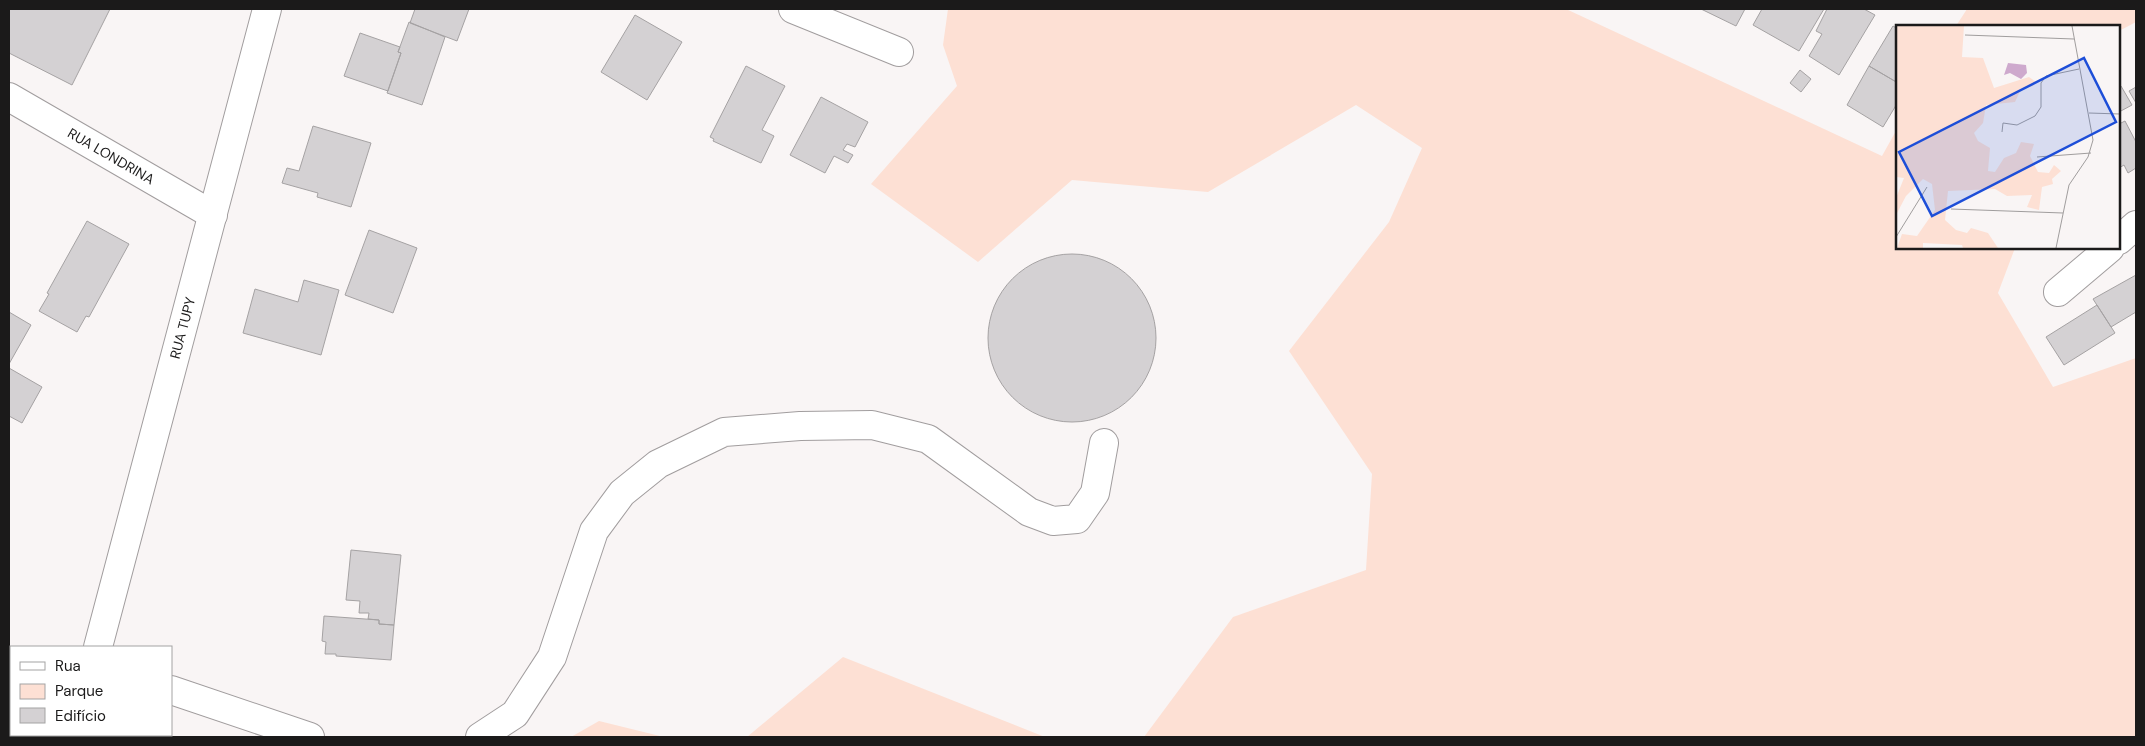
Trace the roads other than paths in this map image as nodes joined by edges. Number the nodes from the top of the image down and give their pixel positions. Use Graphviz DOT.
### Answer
graph roads {
  1 [pos="267,9"];
  2 [pos="793,9"];
  3 [pos="899,52"];
  4 [pos="9,98"];
  5 [pos="213,215"];
  6 [pos="2136,225"];
  7 [pos="2120,239"];
  8 [pos="2109,249"];
  9 [pos="2058,292"];
  10 [pos="1104,443"];
  11 [pos="98,646"];
  12 [pos="172,690"];
  13 [pos="310,737"];
  14 [pos="480,737"];
  1 -- 5 [label="main road, RUA TUPY"];
  2 -- 3 [label="main road"];
  4 -- 5 [label="main road, RUA LONDRINA"];
  5 -- 11 [label="main road, RUA TUPY"];
  6 -- 7 [label="main road"];
  8 -- 9 [label="main road"];
  10 -- 14 [label="main road"];
  12 -- 13 [label="main road"];
}
